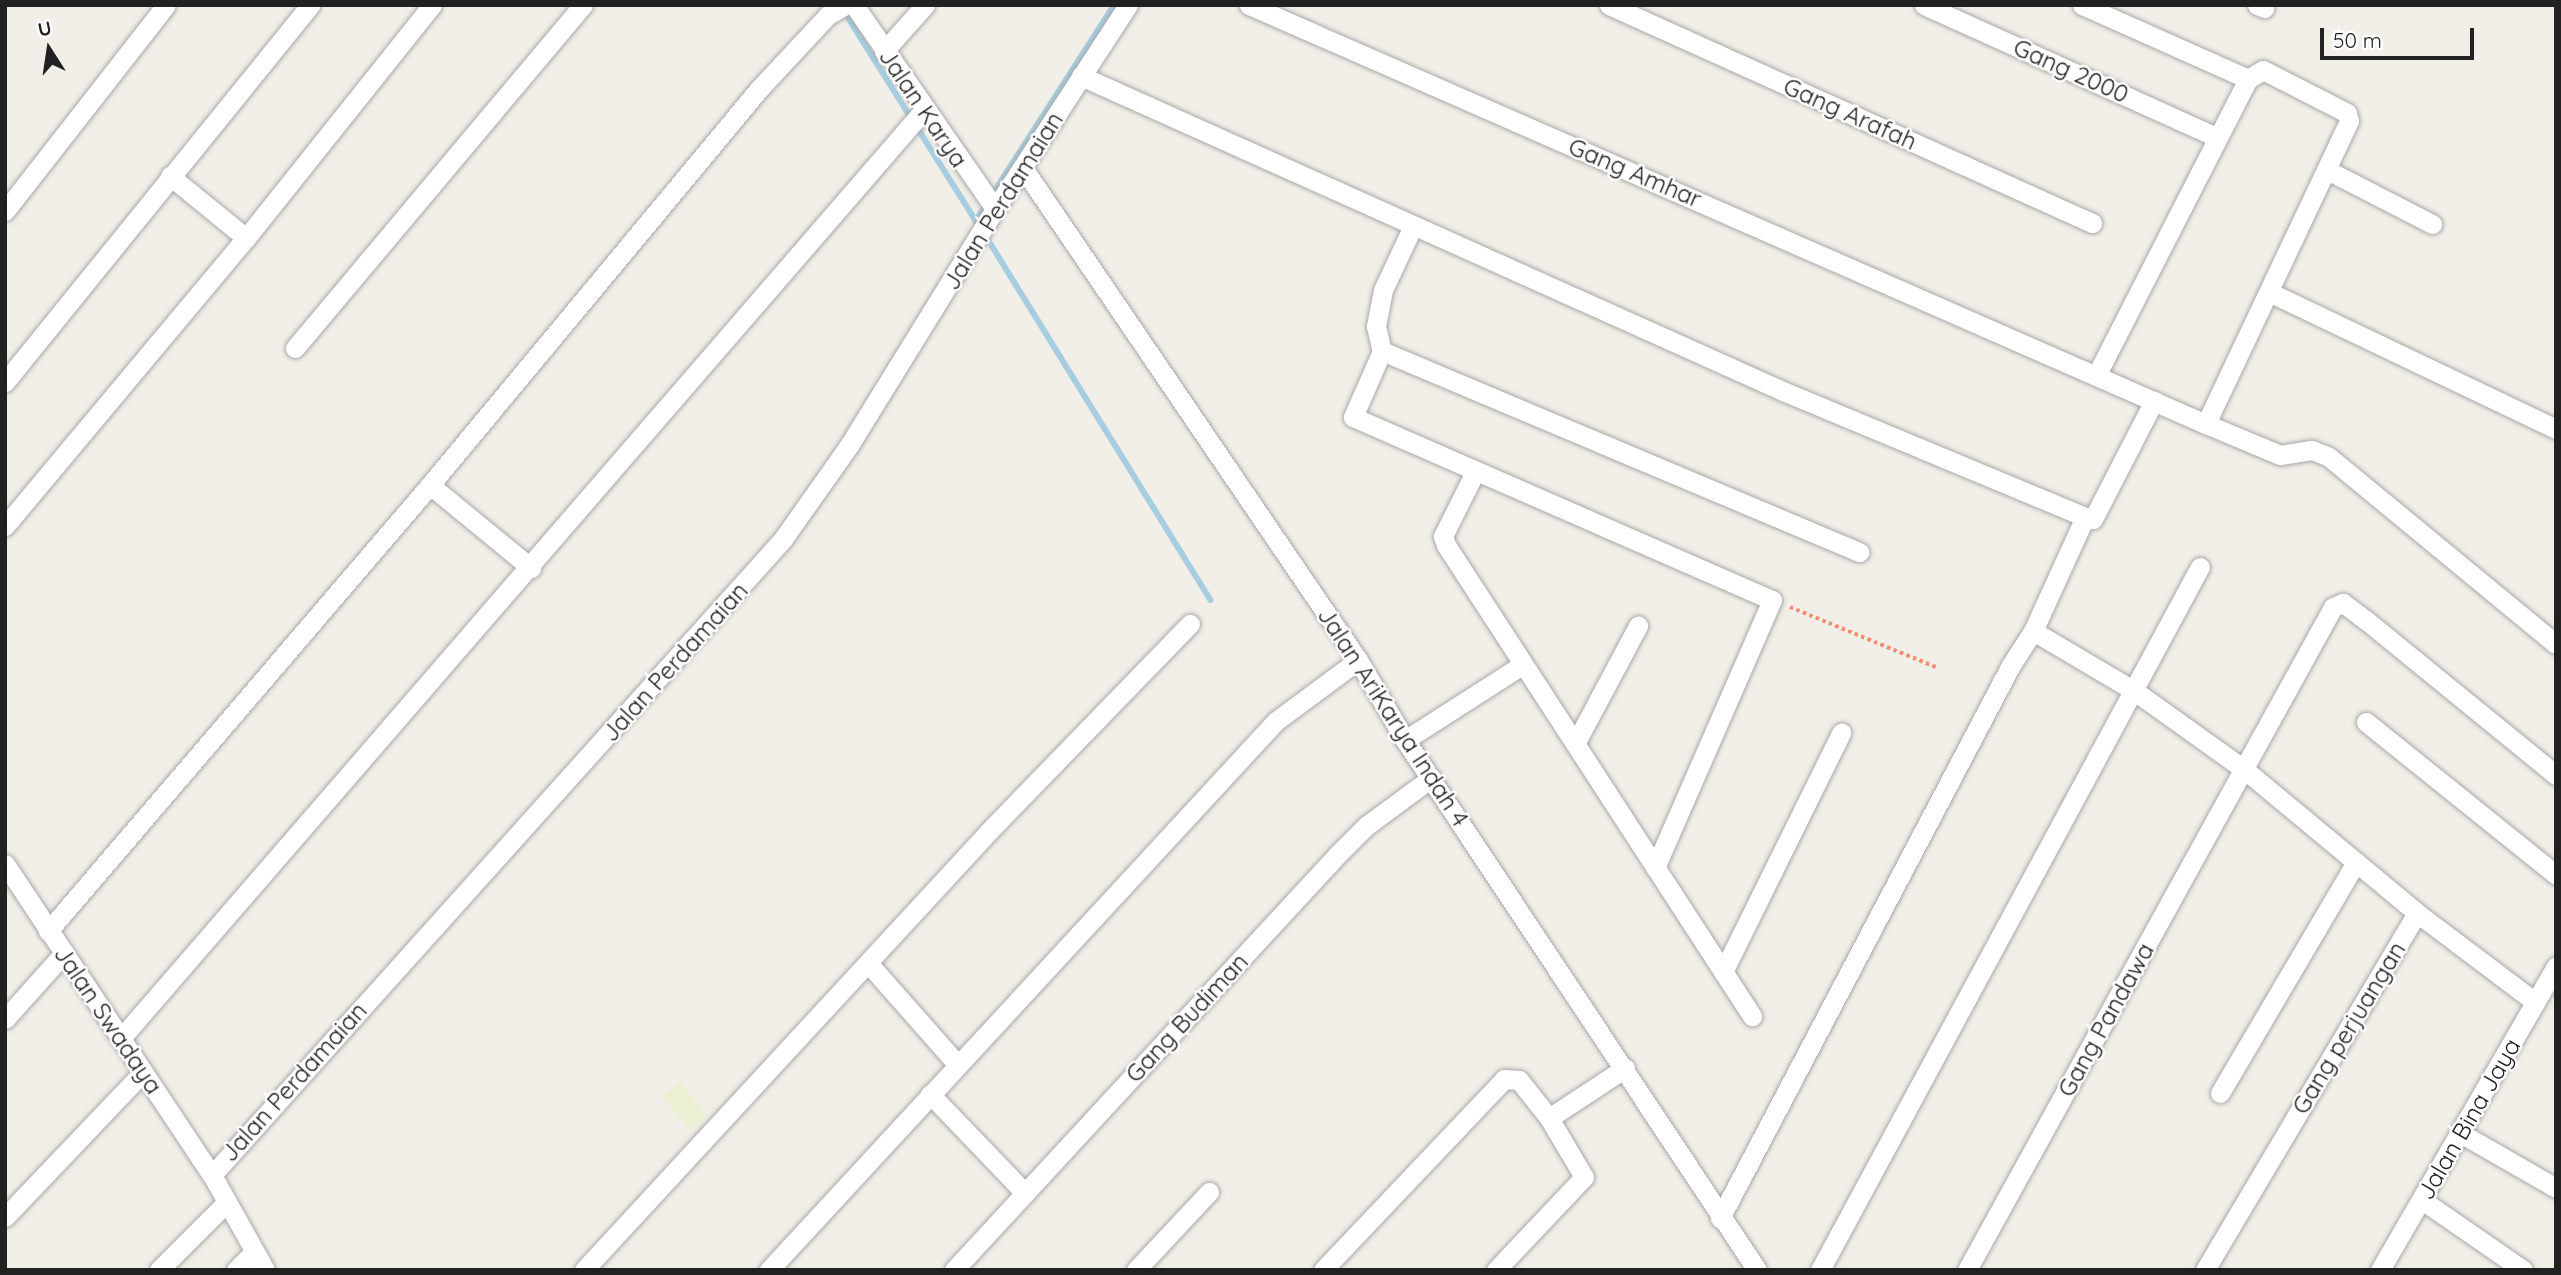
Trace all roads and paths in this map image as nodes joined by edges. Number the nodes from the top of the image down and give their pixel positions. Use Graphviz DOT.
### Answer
graph roads {
  1 [pos="166,5"];
  2 [pos="310,5"];
  3 [pos="432,5"];
  4 [pos="583,5"];
  5 [pos="854,5"];
  6 [pos="925,5"];
  7 [pos="1128,5"];
  8 [pos="1249,5"];
  9 [pos="1609,5"];
  10 [pos="1924,5"];
  11 [pos="2082,5"];
  12 [pos="836,10"];
  13 [pos="884,51"];
  14 [pos="1081,76"];
  15 [pos="2248,79"];
  16 [pos="914,119"];
  17 [pos="2217,137"];
  18 [pos="1023,168"];
  19 [pos="2329,171"];
  20 [pos="170,176"];
  21 [pos="994,210"];
  22 [pos="5,211"];
  23 [pos="2092,223"];
  24 [pos="2432,224"];
  25 [pos="1413,226"];
  26 [pos="246,238"];
  27 [pos="2271,293"];
  28 [pos="295,348"];
  29 [pos="1382,351"];
  30 [pos="2096,376"];
  31 [pos="5,382"];
  32 [pos="2154,401"];
  33 [pos="2206,424"];
  34 [pos="2556,429"];
  35 [pos="1475,472"];
  36 [pos="430,485"];
  37 [pos="2085,517"];
  38 [pos="5,526"];
  39 [pos="1858,552"];
  40 [pos="2200,567"];
  41 [pos="531,568"];
  42 [pos="1772,600"];
  43 [pos="1190,624"];
  44 [pos="1638,626"];
  45 [pos="2034,631"];
  46 [pos="2556,645"];
  47 [pos="1358,660"];
  48 [pos="1522,665"];
  49 [pos="1938,668"];
  50 [pos="2136,692"];
  51 [pos="2366,722"];
  52 [pos="1841,733"];
  53 [pos="1405,740"];
  54 [pos="1576,742"];
  55 [pos="2245,770"];
  56 [pos="2556,775"];
  57 [pos="1431,778"];
  58 [pos="2356,862"];
  59 [pos="5,864"];
  60 [pos="1655,868"];
  61 [pos="2556,875"];
  62 [pos="2417,913"];
  63 [pos="48,931"];
  64 [pos="64,953"];
  65 [pos="868,962"];
  66 [pos="2556,966"];
  67 [pos="1723,972"];
  68 [pos="2535,1002"];
  69 [pos="1752,1016"];
  70 [pos="5,1019"];
  71 [pos="122,1037"];
  72 [pos="957,1064"];
  73 [pos="1625,1068"];
  74 [pos="143,1072"];
  75 [pos="2220,1093"];
  76 [pos="930,1094"];
  77 [pos="1549,1118"];
  78 [pos="2462,1135"];
  79 [pos="212,1175"];
  80 [pos="2556,1188"];
  81 [pos="1209,1192"];
  82 [pos="1025,1193"];
  83 [pos="2422,1200"];
  84 [pos="225,1204"];
  85 [pos="5,1217"];
  86 [pos="1720,1218"];
  87 [pos="254,1252"];
  88 [pos="159,1270"];
  89 [pos="236,1270"];
  90 [pos="265,1270"];
  91 [pos="584,1270"];
  92 [pos="769,1270"];
  93 [pos="954,1270"];
  94 [pos="1136,1270"];
  95 [pos="1323,1270"];
  96 [pos="1496,1270"];
  97 [pos="1757,1270"];
  98 [pos="1820,1270"];
  99 [pos="1967,1270"];
  100 [pos="2205,1270"];
  101 [pos="2380,1270"];
  102 [pos="2523,1270"];
  1 -- 22 [label="street"];
  2 -- 20 [label="street"];
  3 -- 26 [label="street"];
  4 -- 28 [label="street"];
  5 -- 13 [label="street, Jalan Karya"];
  6 -- 13 [label="street"];
  7 -- 14 [label="street, Jalan Perdamaian"];
  8 -- 30 [label="street, Gang Amhar"];
  9 -- 23 [label="street, Gang Arafah"];
  10 -- 17 [label="street, Gang 2000"];
  11 -- 15 [label="street"];
  12 -- 36 [label="street"];
  13 -- 16 [label="street, Jalan Karya"];
  14 -- 18 [label="street, Jalan Perdamaian"];
  14 -- 25 [label="street"];
  15 -- 17 [label="street"];
  15 -- 19 [label="street"];
  16 -- 21 [label="street, Jalan Karya"];
  16 -- 41 [label="street"];
  17 -- 30 [label="street"];
  18 -- 21 [label="street, Jalan Perdamaian"];
  18 -- 47 [label="street, Jalan AriKarya Indah 4"];
  19 -- 24 [label="street"];
  19 -- 27 [label="street"];
  20 -- 26 [label="street"];
  20 -- 31 [label="street"];
  21 -- 79 [label="street, Jalan Perdamaian"];
  25 -- 29 [label="street"];
  25 -- 37 [label="street"];
  26 -- 38 [label="street"];
  27 -- 33 [label="street"];
  27 -- 34 [label="street"];
  29 -- 35 [label="street"];
  29 -- 39 [label="street"];
  30 -- 32 [label="street, Gang Amhar"];
  32 -- 33 [label="street, Gang Amhar"];
  32 -- 37 [label="street"];
  33 -- 46 [label="street, Gang Amhar"];
  35 -- 42 [label="street"];
  35 -- 48 [label="street"];
  36 -- 41 [label="street"];
  36 -- 63 [label="street"];
  37 -- 45 [label="street"];
  40 -- 50 [label="street"];
  41 -- 71 [label="street"];
  42 -- 49 [label="path"];
  42 -- 60 [label="street"];
  43 -- 65 [label="street"];
  44 -- 54 [label="street"];
  45 -- 50 [label="street"];
  45 -- 86 [label="street"];
  47 -- 53 [label="street, Jalan AriKarya Indah 4"];
  47 -- 72 [label="street"];
  48 -- 53 [label="street"];
  48 -- 54 [label="street"];
  50 -- 55 [label="street"];
  50 -- 98 [label="street"];
  51 -- 61 [label="street"];
  52 -- 67 [label="street"];
  53 -- 57 [label="street, Jalan AriKarya Indah 4"];
  54 -- 60 [label="street"];
  55 -- 56 [label="street, Gang Pandawa"];
  55 -- 58 [label="street"];
  55 -- 99 [label="street, Gang Pandawa"];
  57 -- 73 [label="street, Jalan AriKarya Indah 4"];
  57 -- 82 [label="street, Gang Budiman"];
  58 -- 62 [label="street"];
  58 -- 75 [label="street"];
  59 -- 63 [label="street, Jalan Swadaya"];
  60 -- 67 [label="street"];
  62 -- 68 [label="street, Gang perjuangan"];
  62 -- 100 [label="street, Gang perjuangan"];
  63 -- 64 [label="street, Jalan Swadaya"];
  64 -- 70 [label="street"];
  64 -- 71 [label="street, Jalan Swadaya"];
  65 -- 72 [label="street"];
  65 -- 91 [label="street"];
  66 -- 68 [label="street, Jalan Bina Jaya"];
  67 -- 69 [label="street"];
  68 -- 78 [label="street, Jalan Bina Jaya"];
  71 -- 74 [label="street, Jalan Swadaya"];
  72 -- 76 [label="street"];
  73 -- 77 [label="street"];
  73 -- 86 [label="street, Jalan AriKarya Indah 4"];
  74 -- 79 [label="street, Jalan Swadaya"];
  74 -- 85 [label="street"];
  76 -- 82 [label="street"];
  76 -- 92 [label="street"];
  77 -- 95 [label="street"];
  77 -- 96 [label="street"];
  78 -- 80 [label="street"];
  78 -- 83 [label="street, Jalan Bina Jaya"];
  79 -- 84 [label="street, Jalan Perdamaian"];
  81 -- 94 [label="street"];
  82 -- 93 [label="street, Gang Budiman"];
  83 -- 101 [label="street, Jalan Bina Jaya"];
  83 -- 102 [label="street"];
  84 -- 87 [label="street, Jalan Perdamaian"];
  84 -- 88 [label="street"];
  86 -- 97 [label="street, Jalan AriKarya Indah 4"];
  87 -- 89 [label="street"];
  87 -- 90 [label="street, Jalan Perdamaian"];
}
